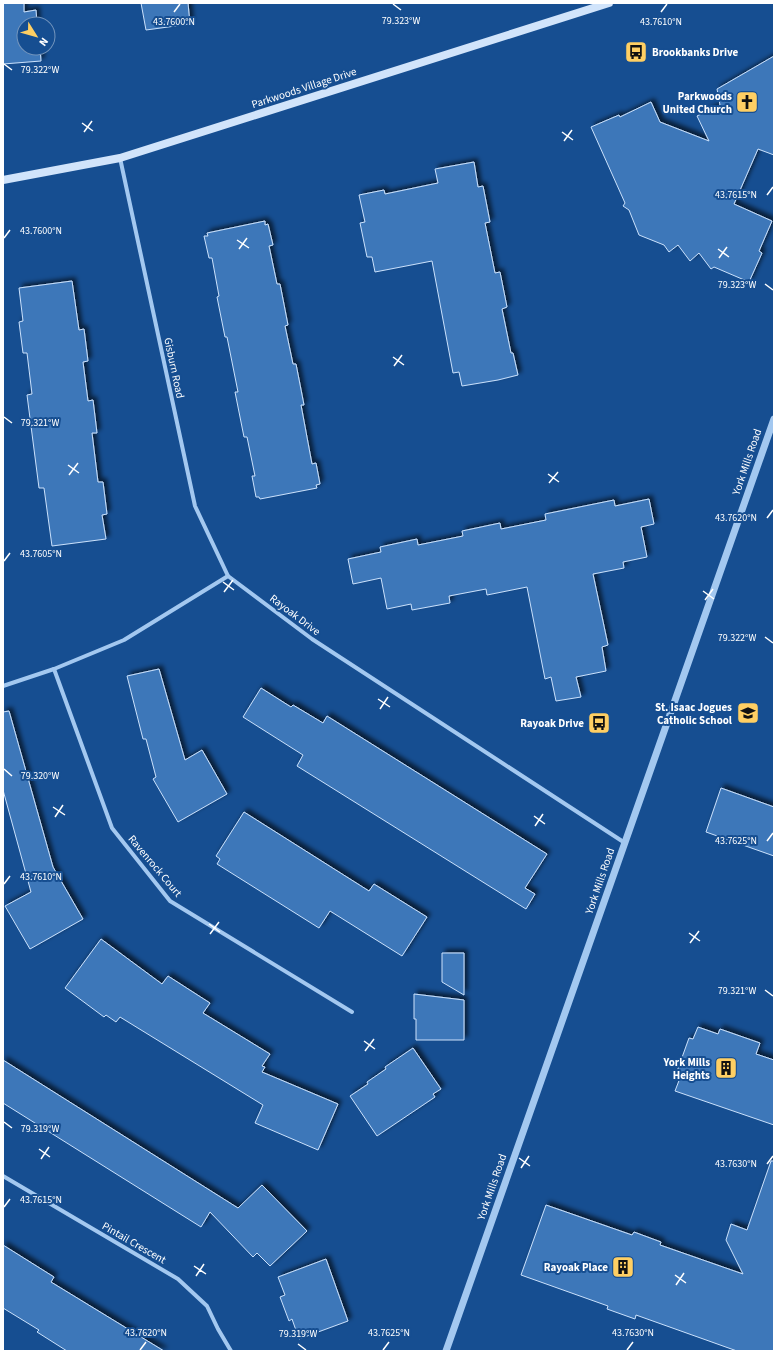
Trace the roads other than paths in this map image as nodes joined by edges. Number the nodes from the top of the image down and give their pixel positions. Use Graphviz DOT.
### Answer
graph roads {
  1 [pos="609,3"];
  2 [pos="120,158"];
  3 [pos="3,180"];
  4 [pos="774,419"];
  5 [pos="228,576"];
  6 [pos="54,669"];
  7 [pos="3,686"];
  8 [pos="625,843"];
  9 [pos="352,1012"];
  10 [pos="3,1176"];
  11 [pos="232,1351"];
  12 [pos="446,1351"];
  1 -- 2 [label="main road, Parkwoods Village Drive"];
  2 -- 3 [label="main road, Parkwoods Village Drive"];
  2 -- 5 [label="street, Gisburn Road"];
  4 -- 8 [label="street, York Mills Road"];
  5 -- 6 [label="street"];
  5 -- 8 [label="street, Rayoak Drive"];
  6 -- 7 [label="street"];
  6 -- 9 [label="street, Ravenrock Court"];
  8 -- 12 [label="street, York Mills Road"];
  10 -- 11 [label="street, Pintail Crescent"];
}
